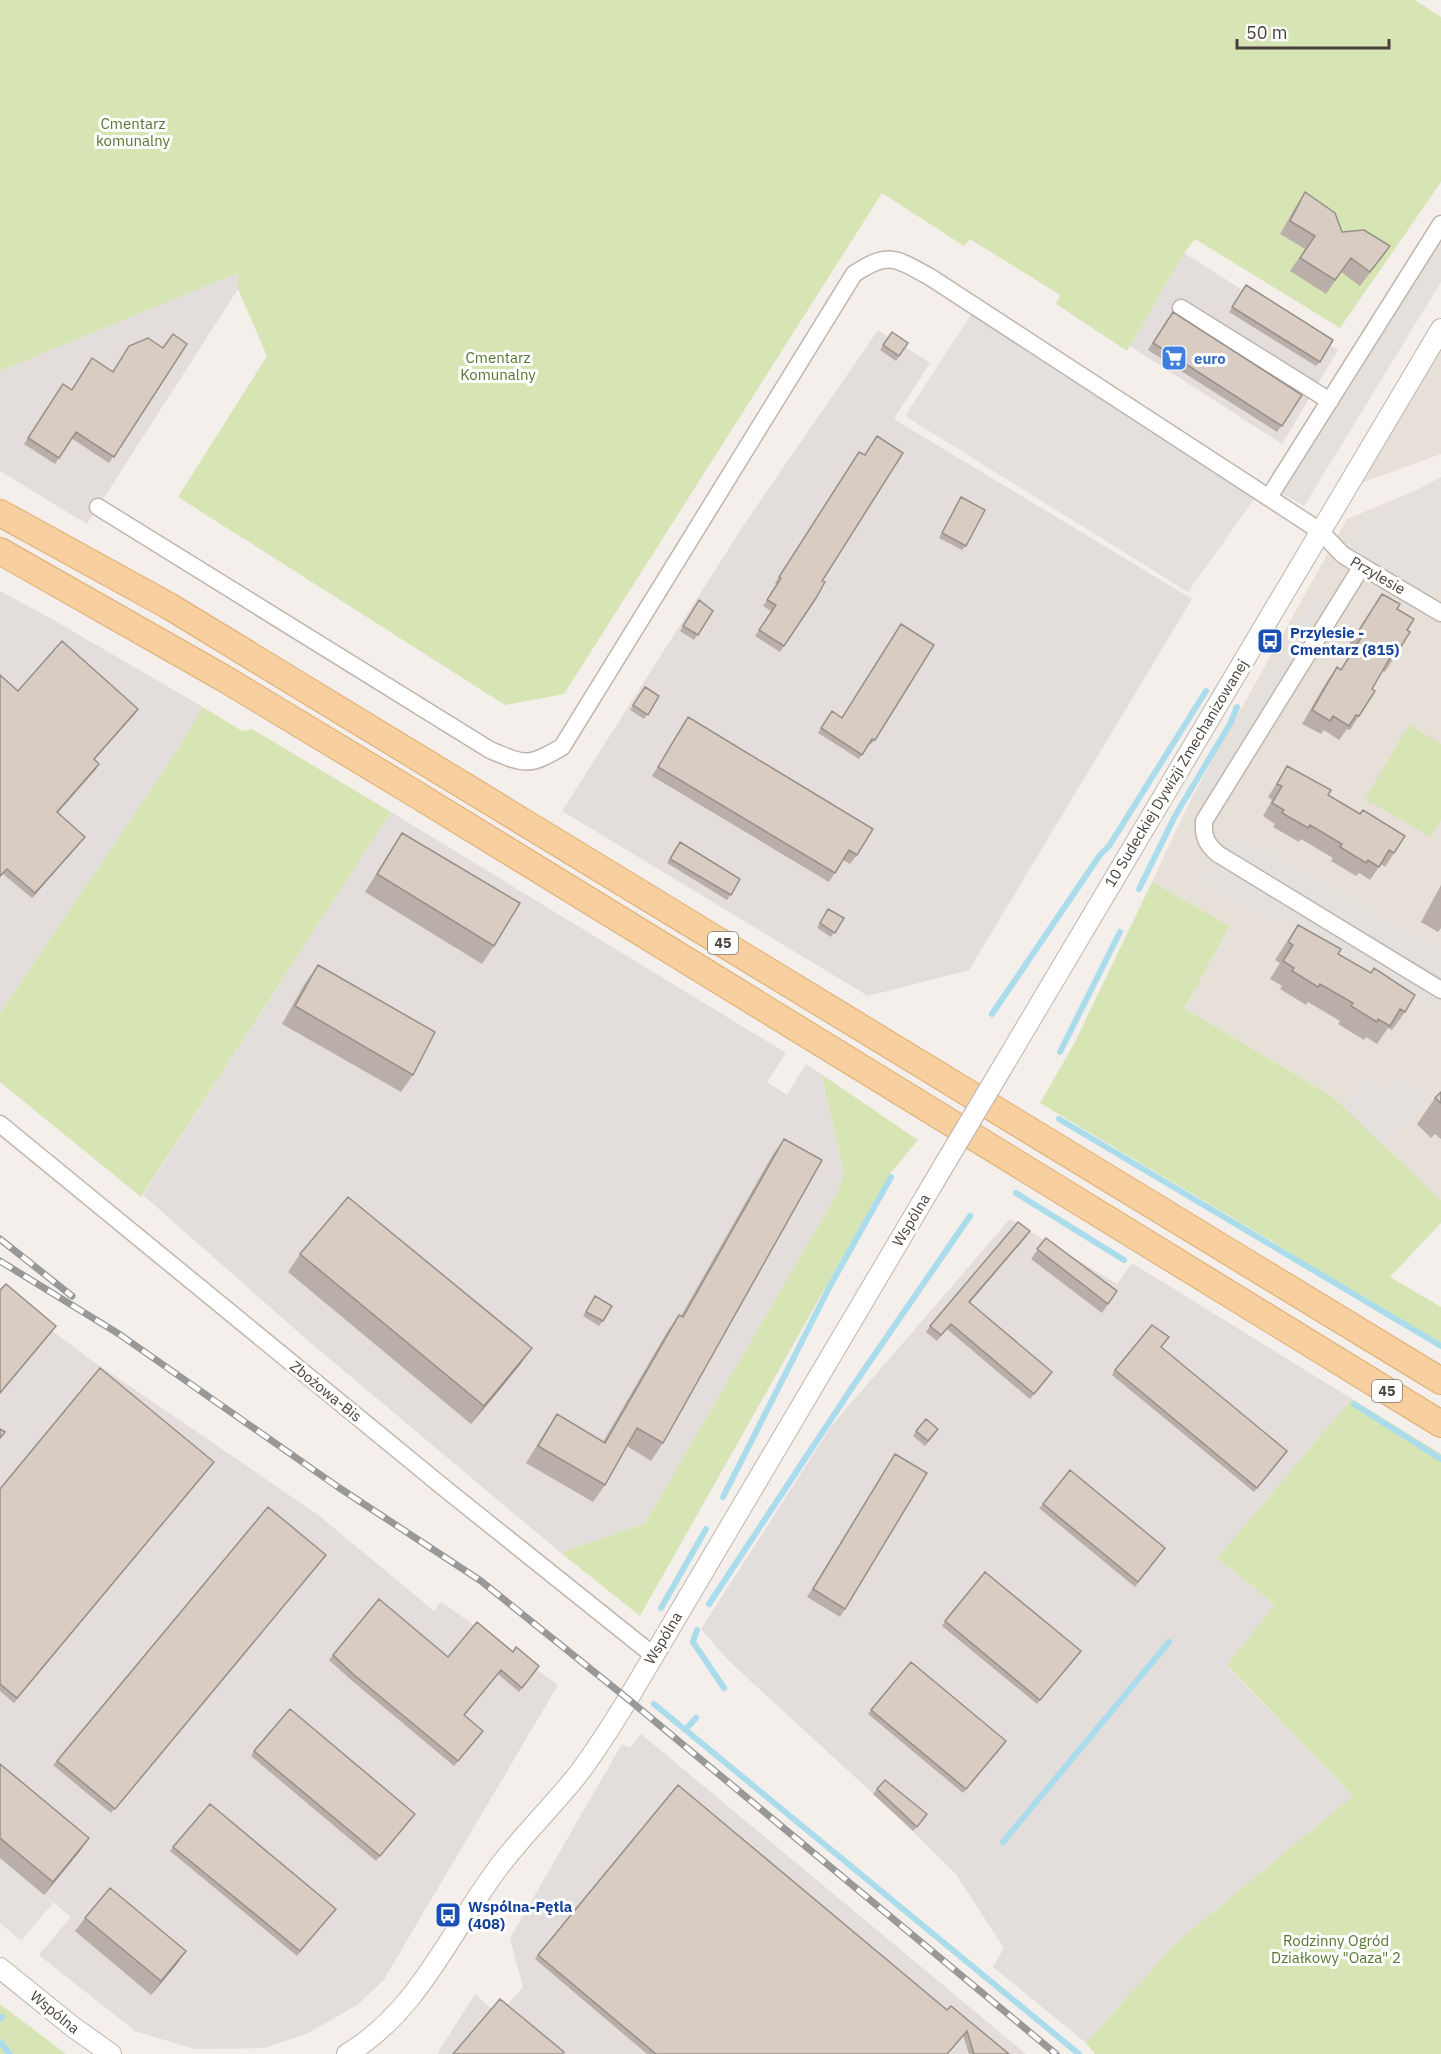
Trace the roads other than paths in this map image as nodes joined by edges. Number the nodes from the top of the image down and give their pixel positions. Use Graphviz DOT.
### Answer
graph roads {
  1 [pos="1441,224"];
  2 [pos="1181,308"];
  3 [pos="1441,329"];
  4 [pos="1330,401"];
  5 [pos="1269,497"];
  6 [pos="98,507"];
  7 [pos="0,513"];
  8 [pos="1320,531"];
  9 [pos="0,551"];
  10 [pos="1362,566"];
  11 [pos="1441,613"];
  12 [pos="1441,990"];
  13 [pos="0,1124"];
  14 [pos="931,1187"];
  15 [pos="1441,1381"];
  16 [pos="1441,1424"];
  17 [pos="653,1655"];
  18 [pos="0,1968"];
  19 [pos="111,2054"];
  20 [pos="347,2054"];
  1 -- 4 [label="street"];
  2 -- 4 [label="street"];
  3 -- 8 [label="street, 10 Sudeckiej Dywizji Zmechanizowanej"];
  4 -- 5 [label="street"];
  5 -- 6 [label="street, Przylesie"];
  5 -- 8 [label="street, Przylesie"];
  7 -- 15 [label="main road, 45"];
  8 -- 10 [label="street, Przylesie"];
  8 -- 14 [label="street, 10 Sudeckiej Dywizji Zmechanizowanej, bridge"];
  9 -- 16 [label="main road, 45"];
  10 -- 11 [label="street, Przylesie"];
  10 -- 12 [label="street"];
  13 -- 17 [label="street, Zbożowa-Bis"];
  14 -- 17 [label="street, Wspólna"];
  17 -- 20 [label="street, Wspólna"];
  18 -- 19 [label="street, Wspólna"];
}
